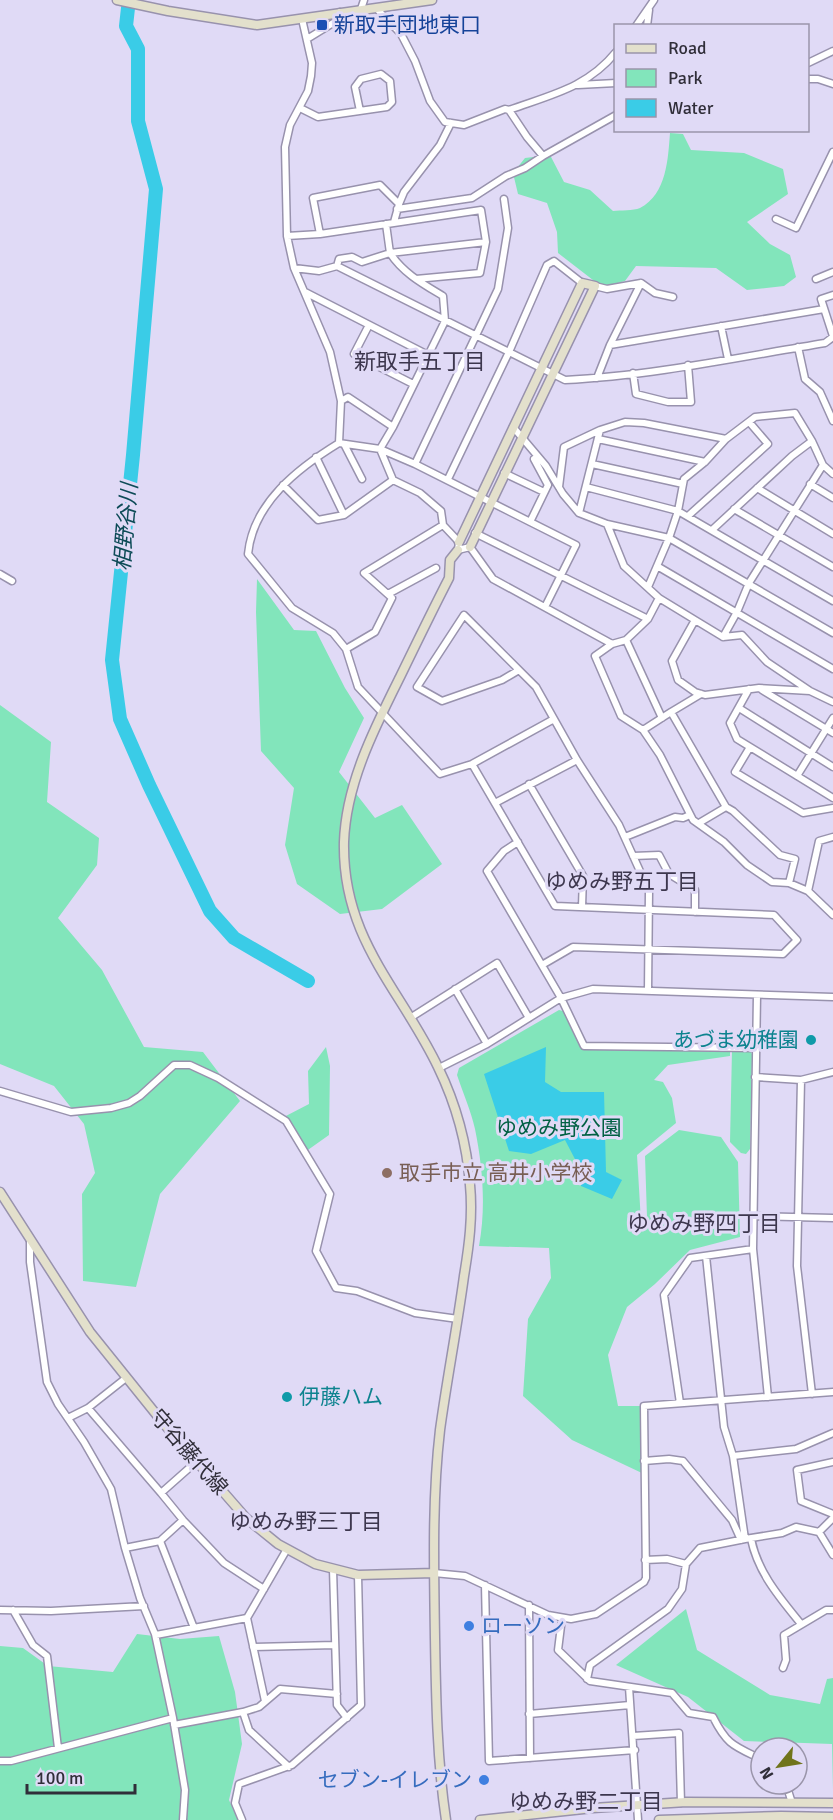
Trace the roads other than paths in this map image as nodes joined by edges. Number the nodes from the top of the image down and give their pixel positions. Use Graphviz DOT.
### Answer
graph roads {
  1 [pos="117,0"];
  2 [pos="364,0"];
  3 [pos="432,0"];
  4 [pos="654,0"];
  5 [pos="376,7"];
  6 [pos="361,9"];
  7 [pos="649,10"];
  8 [pos="340,12"];
  9 [pos="302,19"];
  10 [pos="638,24"];
  11 [pos="647,24"];
  12 [pos="307,39"];
  13 [pos="833,51"];
  14 [pos="614,53"];
  15 [pos="809,62"];
  16 [pos="809,79"];
  17 [pos="614,83"];
  18 [pos="833,84"];
  19 [pos="578,85"];
  20 [pos="300,108"];
  21 [pos="509,110"];
  22 [pos="360,111"];
  23 [pos="614,116"];
  24 [pos="452,123"];
  25 [pos="833,152"];
  26 [pos="543,156"];
  27 [pos="504,199"];
  28 [pos="398,206"];
  29 [pos="776,219"];
  30 [pos="394,222"];
  31 [pos="386,224"];
  32 [pos="320,234"];
  33 [pos="287,236"];
  34 [pos="486,242"];
  35 [pos="390,253"];
  36 [pos="337,266"];
  37 [pos="294,268"];
  38 [pos="833,272"];
  39 [pos="415,279"];
  40 [pos="816,279"];
  41 [pos="582,283"];
  42 [pos="641,283"];
  43 [pos="595,286"];
  44 [pos="305,292"];
  45 [pos="833,295"];
  46 [pos="673,297"];
  47 [pos="824,309"];
  48 [pos="445,321"];
  49 [pos="369,325"];
  50 [pos="721,326"];
  51 [pos="477,336"];
  52 [pos="833,337"];
  53 [pos="610,345"];
  54 [pos="798,347"];
  55 [pos="509,352"];
  56 [pos="428,355"];
  57 [pos="728,359"];
  58 [pos="688,365"];
  59 [pos="541,368"];
  60 [pos="552,373"];
  61 [pos="633,373"];
  62 [pos="597,378"];
  63 [pos="413,384"];
  64 [pos="341,401"];
  65 [pos="833,421"];
  66 [pos="750,423"];
  67 [pos="513,427"];
  68 [pos="393,428"];
  69 [pos="600,430"];
  70 [pos="522,437"];
  71 [pos="598,439"];
  72 [pos="726,439"];
  73 [pos="812,441"];
  74 [pos="341,443"];
  75 [pos="380,449"];
  76 [pos="316,457"];
  77 [pos="534,459"];
  78 [pos="705,462"];
  79 [pos="415,464"];
  80 [pos="592,464"];
  81 [pos="823,465"];
  82 [pos="504,473"];
  83 [pos="833,474"];
  84 [pos="362,479"];
  85 [pos="448,479"];
  86 [pos="393,480"];
  87 [pos="683,484"];
  88 [pos="810,484"];
  89 [pos="283,485"];
  90 [pos="586,487"];
  91 [pos="559,488"];
  92 [pos="757,488"];
  93 [pos="544,492"];
  94 [pos="481,495"];
  95 [pos="833,498"];
  96 [pos="492,501"];
  97 [pos="734,509"];
  98 [pos="793,510"];
  99 [pos="678,511"];
  100 [pos="579,513"];
  101 [pos="344,515"];
  102 [pos="688,516"];
  103 [pos="530,522"];
  104 [pos="607,524"];
  105 [pos="443,525"];
  106 [pos="712,530"];
  107 [pos="475,533"];
  108 [pos="833,534"];
  109 [pos="778,535"];
  110 [pos="669,538"];
  111 [pos="458,546"];
  112 [pos="470,547"];
  113 [pos="763,560"];
  114 [pos="657,566"];
  115 [pos="833,567"];
  116 [pos="436,568"];
  117 [pos="0,574"];
  118 [pos="562,576"];
  119 [pos="12,581"];
  120 [pos="749,583"];
  121 [pos="648,587"];
  122 [pos="388,594"];
  123 [pos="658,598"];
  124 [pos="833,601"];
  125 [pos="545,607"];
  126 [pos="737,612"];
  127 [pos="648,619"];
  128 [pos="695,620"];
  129 [pos="833,633"];
  130 [pos="723,637"];
  131 [pos="626,640"];
  132 [pos="612,644"];
  133 [pos="346,649"];
  134 [pos="833,669"];
  135 [pos="519,670"];
  136 [pos="749,688"];
  137 [pos="759,688"];
  138 [pos="810,691"];
  139 [pos="701,694"];
  140 [pos="833,702"];
  141 [pos="739,708"];
  142 [pos="671,712"];
  143 [pos="382,713"];
  144 [pos="662,718"];
  145 [pos="833,718"];
  146 [pos="554,719"];
  147 [pos="643,730"];
  148 [pos="830,731"];
  149 [pos="750,747"];
  150 [pos="812,754"];
  151 [pos="578,760"];
  152 [pos="472,764"];
  153 [pos="833,767"];
  154 [pos="797,776"];
  155 [pos="530,784"];
  156 [pos="833,798"];
  157 [pos="495,803"];
  158 [pos="726,807"];
  159 [pos="833,808"];
  160 [pos="690,815"];
  161 [pos="699,823"];
  162 [pos="625,837"];
  163 [pos="833,837"];
  164 [pos="518,842"];
  165 [pos="633,856"];
  166 [pos="789,884"];
  167 [pos="808,891"];
  168 [pos="582,907"];
  169 [pos="649,910"];
  170 [pos="695,912"];
  171 [pos="833,915"];
  172 [pos="648,950"];
  173 [pos="542,965"];
  174 [pos="455,989"];
  175 [pos="648,991"];
  176 [pos="757,995"];
  177 [pos="833,997"];
  178 [pos="561,998"];
  179 [pos="410,1017"];
  180 [pos="529,1018"];
  181 [pos="487,1044"];
  182 [pos="755,1048"];
  183 [pos="439,1068"];
  184 [pos="833,1072"];
  185 [pos="755,1077"];
  186 [pos="801,1080"];
  187 [pos="0,1090"];
  188 [pos="0,1192"];
  189 [pos="753,1216"];
  190 [pos="798,1217"];
  191 [pos="833,1218"];
  192 [pos="30,1241"];
  193 [pos="753,1249"];
  194 [pos="706,1256"];
  195 [pos="458,1319"];
  196 [pos="126,1378"];
  197 [pos="833,1392"];
  198 [pos="812,1394"];
  199 [pos="768,1397"];
  200 [pos="721,1400"];
  201 [pos="680,1403"];
  202 [pos="88,1408"];
  203 [pos="68,1418"];
  204 [pos="833,1433"];
  205 [pos="733,1456"];
  206 [pos="644,1461"];
  207 [pos="196,1462"];
  208 [pos="833,1462"];
  209 [pos="161,1493"];
  210 [pos="833,1516"];
  211 [pos="183,1520"];
  212 [pos="819,1532"];
  213 [pos="746,1540"];
  214 [pos="160,1541"];
  215 [pos="125,1548"];
  216 [pos="287,1550"];
  217 [pos="833,1554"];
  218 [pos="645,1560"];
  219 [pos="686,1564"];
  220 [pos="333,1569"];
  221 [pos="434,1573"];
  222 [pos="358,1575"];
  223 [pos="485,1586"];
  224 [pos="264,1589"];
  225 [pos="529,1605"];
  226 [pos="144,1606"];
  227 [pos="0,1610"];
  228 [pos="13,1610"];
  229 [pos="833,1610"];
  230 [pos="247,1618"];
  231 [pos="562,1618"];
  232 [pos="801,1624"];
  233 [pos="194,1628"];
  234 [pos="156,1635"];
  235 [pos="336,1646"];
  236 [pos="254,1647"];
  237 [pos="783,1668"];
  238 [pos="587,1679"];
  239 [pos="629,1688"];
  240 [pos="337,1694"];
  241 [pos="265,1701"];
  242 [pos="630,1705"];
  243 [pos="243,1712"];
  244 [pos="529,1714"];
  245 [pos="347,1718"];
  246 [pos="173,1721"];
  247 [pos="633,1736"];
  248 [pos="58,1748"];
  249 [pos="634,1750"];
  250 [pos="749,1754"];
  251 [pos="530,1758"];
  252 [pos="0,1761"];
  253 [pos="289,1767"];
  254 [pos="790,1796"];
  255 [pos="681,1803"];
  256 [pos="792,1803"];
  257 [pos="833,1803"];
  258 [pos="637,1805"];
  259 [pos="833,1817"];
  260 [pos="684,1819"];
  261 [pos="183,1820"];
  262 [pos="242,1820"];
  263 [pos="446,1820"];
  264 [pos="480,1820"];
  265 [pos="638,1820"];
  266 [pos="659,1820"];
  1 -- 9 [label="street"];
  2 -- 6 [label="street"];
  3 -- 5 [label="street"];
  4 -- 7 [label="street"];
  5 -- 6 [label="street"];
  5 -- 24 [label="street"];
  6 -- 8 [label="street"];
  7 -- 10 [label="street"];
  7 -- 11 [label="street"];
  8 -- 9 [label="street"];
  8 -- 12 [label="street"];
  9 -- 12 [label="street"];
  12 -- 20 [label="street"];
  13 -- 15 [label="street"];
  14 -- 19 [label="street"];
  16 -- 18 [label="street"];
  17 -- 19 [label="street"];
  19 -- 21 [label="street"];
  20 -- 22 [label="street"];
  20 -- 33 [label="street"];
  21 -- 24 [label="street"];
  21 -- 26 [label="street"];
  22 -- 22 [label="street"];
  23 -- 26 [label="street"];
  24 -- 28 [label="street"];
  25 -- 29 [label="street"];
  26 -- 28 [label="street"];
  27 -- 51 [label="street"];
  28 -- 30 [label="street"];
  28 -- 32 [label="street"];
  30 -- 31 [label="street"];
  30 -- 34 [label="street"];
  31 -- 32 [label="street"];
  31 -- 35 [label="street"];
  32 -- 33 [label="street"];
  33 -- 37 [label="street"];
  34 -- 35 [label="street"];
  34 -- 39 [label="street"];
  35 -- 36 [label="street"];
  35 -- 39 [label="street"];
  36 -- 37 [label="street"];
  36 -- 48 [label="street"];
  37 -- 44 [label="street"];
  38 -- 40 [label="street"];
  39 -- 48 [label="street"];
  41 -- 43 [label="street"];
  41 -- 55 [label="street"];
  41 -- 59 [label="street"];
  42 -- 43 [label="street"];
  42 -- 46 [label="street"];
  42 -- 53 [label="street"];
  43 -- 60 [label="street"];
  44 -- 49 [label="street"];
  44 -- 64 [label="street"];
  45 -- 47 [label="street"];
  47 -- 50 [label="street"];
  47 -- 52 [label="street"];
  48 -- 51 [label="street"];
  48 -- 56 [label="street"];
  49 -- 56 [label="street"];
  49 -- 63 [label="street"];
  50 -- 53 [label="street"];
  50 -- 57 [label="street"];
  51 -- 55 [label="street"];
  51 -- 79 [label="street"];
  52 -- 54 [label="street"];
  53 -- 62 [label="street"];
  54 -- 57 [label="street"];
  54 -- 65 [label="street"];
  55 -- 59 [label="street"];
  55 -- 85 [label="street"];
  56 -- 63 [label="street"];
  57 -- 58 [label="street"];
  58 -- 61 [label="street"];
  58 -- 61 [label="street"];
  59 -- 60 [label="street"];
  59 -- 67 [label="street"];
  60 -- 62 [label="street"];
  60 -- 70 [label="street"];
  61 -- 62 [label="street"];
  63 -- 68 [label="street"];
  64 -- 68 [label="street"];
  64 -- 74 [label="street"];
  66 -- 72 [label="street"];
  66 -- 73 [label="street"];
  66 -- 102 [label="street"];
  67 -- 70 [label="street"];
  67 -- 94 [label="street"];
  68 -- 75 [label="street"];
  69 -- 71 [label="street"];
  69 -- 72 [label="street"];
  69 -- 91 [label="street"];
  70 -- 82 [label="street"];
  70 -- 91 [label="street"];
  71 -- 78 [label="street"];
  71 -- 80 [label="street"];
  72 -- 78 [label="street"];
  73 -- 81 [label="street"];
  73 -- 92 [label="street"];
  74 -- 75 [label="street"];
  74 -- 76 [label="street"];
  74 -- 84 [label="street"];
  75 -- 79 [label="street"];
  75 -- 86 [label="street"];
  76 -- 89 [label="street"];
  76 -- 101 [label="street"];
  77 -- 93 [label="street"];
  78 -- 87 [label="street"];
  79 -- 85 [label="street"];
  80 -- 87 [label="street"];
  80 -- 90 [label="street"];
  81 -- 83 [label="street"];
  81 -- 88 [label="street"];
  82 -- 93 [label="street"];
  82 -- 96 [label="street"];
  85 -- 94 [label="street"];
  86 -- 101 [label="street"];
  86 -- 105 [label="street"];
  87 -- 99 [label="street"];
  88 -- 95 [label="street"];
  88 -- 98 [label="street"];
  89 -- 101 [label="street"];
  89 -- 133 [label="street"];
  90 -- 99 [label="street"];
  90 -- 100 [label="street"];
  91 -- 100 [label="street"];
  92 -- 97 [label="street"];
  92 -- 98 [label="street"];
  93 -- 103 [label="street"];
  94 -- 96 [label="street"];
  94 -- 111 [label="street"];
  96 -- 103 [label="street"];
  96 -- 107 [label="street"];
  97 -- 106 [label="street"];
  97 -- 109 [label="street"];
  98 -- 108 [label="street"];
  98 -- 109 [label="street"];
  99 -- 102 [label="street"];
  99 -- 110 [label="street"];
  100 -- 104 [label="street"];
  102 -- 106 [label="street"];
  103 -- 118 [label="street"];
  104 -- 110 [label="street"];
  104 -- 121 [label="street"];
  105 -- 111 [label="street"];
  105 -- 122 [label="street"];
  106 -- 113 [label="street"];
  107 -- 112 [label="street"];
  107 -- 118 [label="street"];
  109 -- 113 [label="street"];
  109 -- 115 [label="street"];
  110 -- 114 [label="street"];
  110 -- 120 [label="street"];
  111 -- 112 [label="street"];
  111 -- 143 [label="street"];
  112 -- 125 [label="street"];
  113 -- 120 [label="street"];
  113 -- 124 [label="street"];
  114 -- 121 [label="street"];
  114 -- 126 [label="street"];
  116 -- 122 [label="street"];
  117 -- 119 [label="street"];
  118 -- 125 [label="street"];
  118 -- 127 [label="street"];
  120 -- 126 [label="street"];
  120 -- 129 [label="street"];
  121 -- 123 [label="street"];
  122 -- 133 [label="street"];
  123 -- 127 [label="street"];
  123 -- 128 [label="street"];
  125 -- 132 [label="street"];
  126 -- 130 [label="street"];
  126 -- 134 [label="street"];
  127 -- 131 [label="street"];
  128 -- 130 [label="street"];
  128 -- 139 [label="street"];
  130 -- 138 [label="street"];
  131 -- 132 [label="street"];
  131 -- 144 [label="street"];
  132 -- 147 [label="street"];
  133 -- 143 [label="street"];
  135 -- 135 [label="street"];
  135 -- 146 [label="street"];
  136 -- 137 [label="street"];
  136 -- 139 [label="street"];
  136 -- 141 [label="street"];
  137 -- 138 [label="street"];
  137 -- 148 [label="street"];
  138 -- 140 [label="street"];
  139 -- 142 [label="street"];
  141 -- 149 [label="street"];
  141 -- 150 [label="street"];
  142 -- 144 [label="street"];
  142 -- 158 [label="street"];
  143 -- 152 [label="street"];
  143 -- 179 [label="street"];
  144 -- 147 [label="street"];
  145 -- 148 [label="street"];
  146 -- 151 [label="street"];
  146 -- 152 [label="street"];
  147 -- 160 [label="street"];
  148 -- 150 [label="street"];
  149 -- 154 [label="street"];
  149 -- 159 [label="street"];
  150 -- 153 [label="street"];
  150 -- 154 [label="street"];
  151 -- 155 [label="street"];
  151 -- 162 [label="street"];
  152 -- 157 [label="street"];
  154 -- 156 [label="street"];
  155 -- 157 [label="street"];
  155 -- 168 [label="street"];
  157 -- 164 [label="street"];
  158 -- 161 [label="street"];
  158 -- 166 [label="street"];
  160 -- 161 [label="street"];
  160 -- 162 [label="street"];
  161 -- 166 [label="street"];
  162 -- 165 [label="street"];
  163 -- 167 [label="street"];
  164 -- 168 [label="street"];
  164 -- 173 [label="street"];
  165 -- 169 [label="street"];
  165 -- 170 [label="street"];
  166 -- 167 [label="street"];
  167 -- 171 [label="street"];
  168 -- 169 [label="street"];
  169 -- 170 [label="street"];
  169 -- 172 [label="street"];
  170 -- 172 [label="street"];
  172 -- 173 [label="street"];
  172 -- 175 [label="street"];
  173 -- 178 [label="street"];
  174 -- 179 [label="street"];
  174 -- 180 [label="street"];
  174 -- 181 [label="street"];
  175 -- 176 [label="street"];
  175 -- 178 [label="street"];
  176 -- 177 [label="street"];
  176 -- 182 [label="street"];
  178 -- 180 [label="street"];
  178 -- 182 [label="street"];
  179 -- 183 [label="street"];
  180 -- 181 [label="street"];
  181 -- 183 [label="street"];
  182 -- 185 [label="street"];
  183 -- 195 [label="street"];
  184 -- 186 [label="street"];
  185 -- 186 [label="street"];
  185 -- 189 [label="street"];
  186 -- 190 [label="street"];
  187 -- 195 [label="street"];
  188 -- 192 [label="street, 守谷藤代線"];
  189 -- 190 [label="street"];
  189 -- 193 [label="street"];
  190 -- 191 [label="street"];
  190 -- 198 [label="street"];
  192 -- 196 [label="street, 守谷藤代線"];
  192 -- 203 [label="street"];
  193 -- 194 [label="street"];
  193 -- 199 [label="street"];
  194 -- 200 [label="street"];
  194 -- 201 [label="street"];
  195 -- 221 [label="street"];
  196 -- 202 [label="street"];
  196 -- 207 [label="street, 守谷藤代線"];
  197 -- 198 [label="street"];
  198 -- 199 [label="street"];
  199 -- 200 [label="street"];
  200 -- 201 [label="street"];
  200 -- 205 [label="street"];
  201 -- 206 [label="street"];
  202 -- 203 [label="street"];
  202 -- 209 [label="street"];
  203 -- 215 [label="street"];
  204 -- 205 [label="street"];
  205 -- 213 [label="street"];
  206 -- 213 [label="street"];
  206 -- 218 [label="street"];
  207 -- 209 [label="street"];
  207 -- 216 [label="street, 守谷藤代線"];
  208 -- 210 [label="street"];
  209 -- 211 [label="street"];
  210 -- 212 [label="street"];
  211 -- 214 [label="street"];
  211 -- 224 [label="street"];
  212 -- 213 [label="street"];
  212 -- 217 [label="street"];
  213 -- 219 [label="street"];
  213 -- 232 [label="street"];
  214 -- 215 [label="street"];
  214 -- 233 [label="street"];
  215 -- 226 [label="street"];
  216 -- 220 [label="street, 守谷藤代線"];
  216 -- 224 [label="street"];
  218 -- 219 [label="street"];
  218 -- 231 [label="street"];
  219 -- 238 [label="street"];
  220 -- 222 [label="street, 守谷藤代線"];
  220 -- 235 [label="street"];
  221 -- 222 [label="street, 守谷藤代線"];
  221 -- 223 [label="street"];
  221 -- 263 [label="street"];
  222 -- 245 [label="street"];
  223 -- 225 [label="street"];
  223 -- 251 [label="street"];
  224 -- 230 [label="street"];
  225 -- 231 [label="street"];
  225 -- 244 [label="street"];
  226 -- 228 [label="street"];
  226 -- 234 [label="street"];
  227 -- 228 [label="street"];
  228 -- 248 [label="street"];
  229 -- 232 [label="street"];
  230 -- 233 [label="street"];
  230 -- 236 [label="street"];
  231 -- 238 [label="street"];
  232 -- 237 [label="street"];
  233 -- 234 [label="street"];
  234 -- 246 [label="street"];
  235 -- 236 [label="street"];
  235 -- 240 [label="street"];
  236 -- 241 [label="street"];
  238 -- 239 [label="street"];
  239 -- 242 [label="street"];
  239 -- 250 [label="street"];
  240 -- 241 [label="street"];
  240 -- 245 [label="street"];
  241 -- 243 [label="street"];
  242 -- 244 [label="street"];
  242 -- 247 [label="street"];
  243 -- 246 [label="street"];
  243 -- 253 [label="street"];
  244 -- 251 [label="street"];
  245 -- 253 [label="street"];
  246 -- 248 [label="street"];
  246 -- 261 [label="street"];
  247 -- 249 [label="street"];
  247 -- 255 [label="street"];
  248 -- 252 [label="street"];
  249 -- 251 [label="street"];
  249 -- 258 [label="street"];
  253 -- 262 [label="street"];
  254 -- 256 [label="street"];
  255 -- 256 [label="street"];
  255 -- 258 [label="street"];
  256 -- 257 [label="street"];
  258 -- 264 [label="street"];
  258 -- 265 [label="street"];
  259 -- 260 [label="street"];
  260 -- 266 [label="street"];
}
